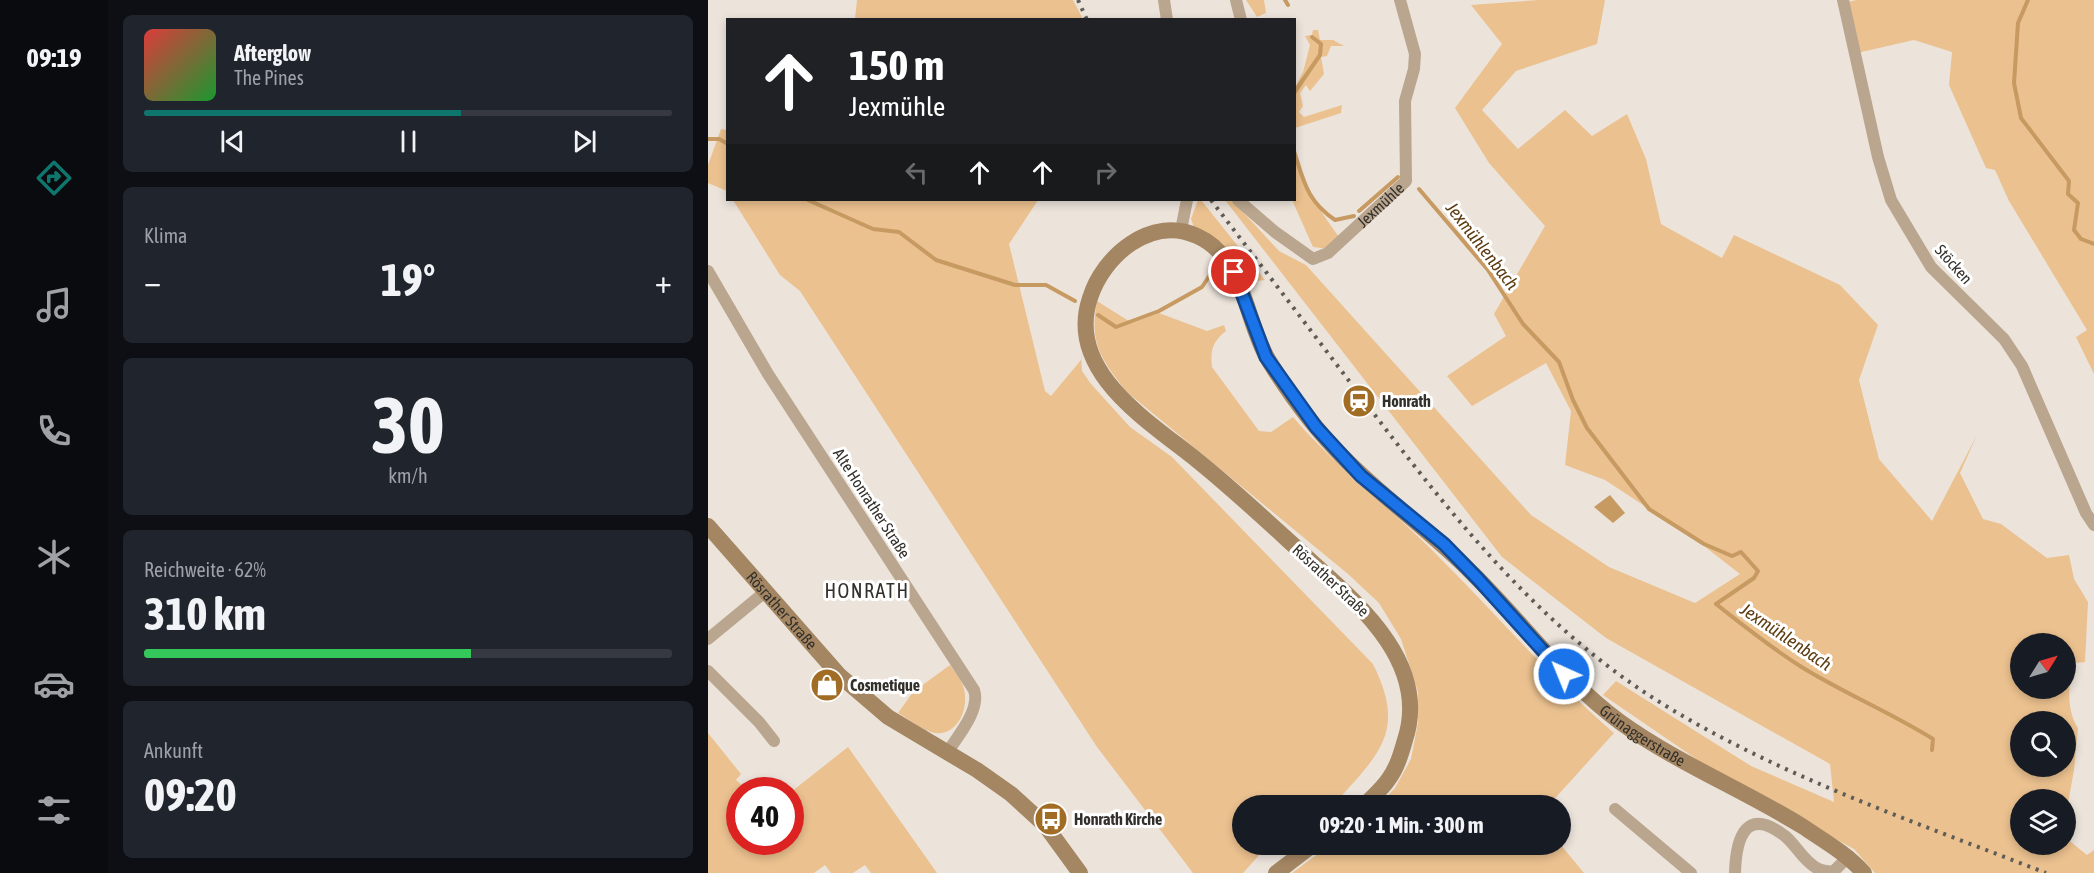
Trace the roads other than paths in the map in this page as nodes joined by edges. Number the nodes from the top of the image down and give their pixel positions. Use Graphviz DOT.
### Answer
graph roads {
  1 [pos="1164,0"];
  2 [pos="1236,0"];
  3 [pos="1400,0"];
  4 [pos="1843,0"];
  5 [pos="1167,18"];
  6 [pos="1240,18"];
  7 [pos="1187,201"];
  8 [pos="1240,201"];
  9 [pos="1181,230"];
  10 [pos="708,271"];
  11 [pos="2094,525"];
  12 [pos="708,526"];
  13 [pos="766,591"];
  14 [pos="708,639"];
  15 [pos="708,671"];
  16 [pos="774,741"];
  17 [pos="947,753"];
  18 [pos="1374,795"];
  19 [pos="1615,809"];
  20 [pos="1300,855"];
  21 [pos="1849,856"];
  22 [pos="1080,873"];
  23 [pos="1276,873"];
  24 [pos="1691,873"];
  25 [pos="1735,873"];
  26 [pos="1864,873"];
  1 -- 5 [label="street"];
  2 -- 6 [label="street"];
  3 -- 8 [label="street, Jexmühle"];
  4 -- 11 [label="street, Stöcken"];
  7 -- 9 [label="street"];
  9 -- 18 [label="street, Rösrather Straße"];
  9 -- 21 [label="street, Grünaggerstraße"];
  10 -- 17 [label="street, Alte Honrather Straße"];
  12 -- 13 [label="street, Rösrather Straße"];
  13 -- 14 [label="street"];
  13 -- 17 [label="street, Rösrather Straße"];
  15 -- 16 [label="street"];
  17 -- 22 [label="street, Rösrather Straße"];
  19 -- 24 [label="street"];
  20 -- 23 [label="street"];
  21 -- 25 [label="street"];
  21 -- 26 [label="street, Grünaggerstraße"];
}
